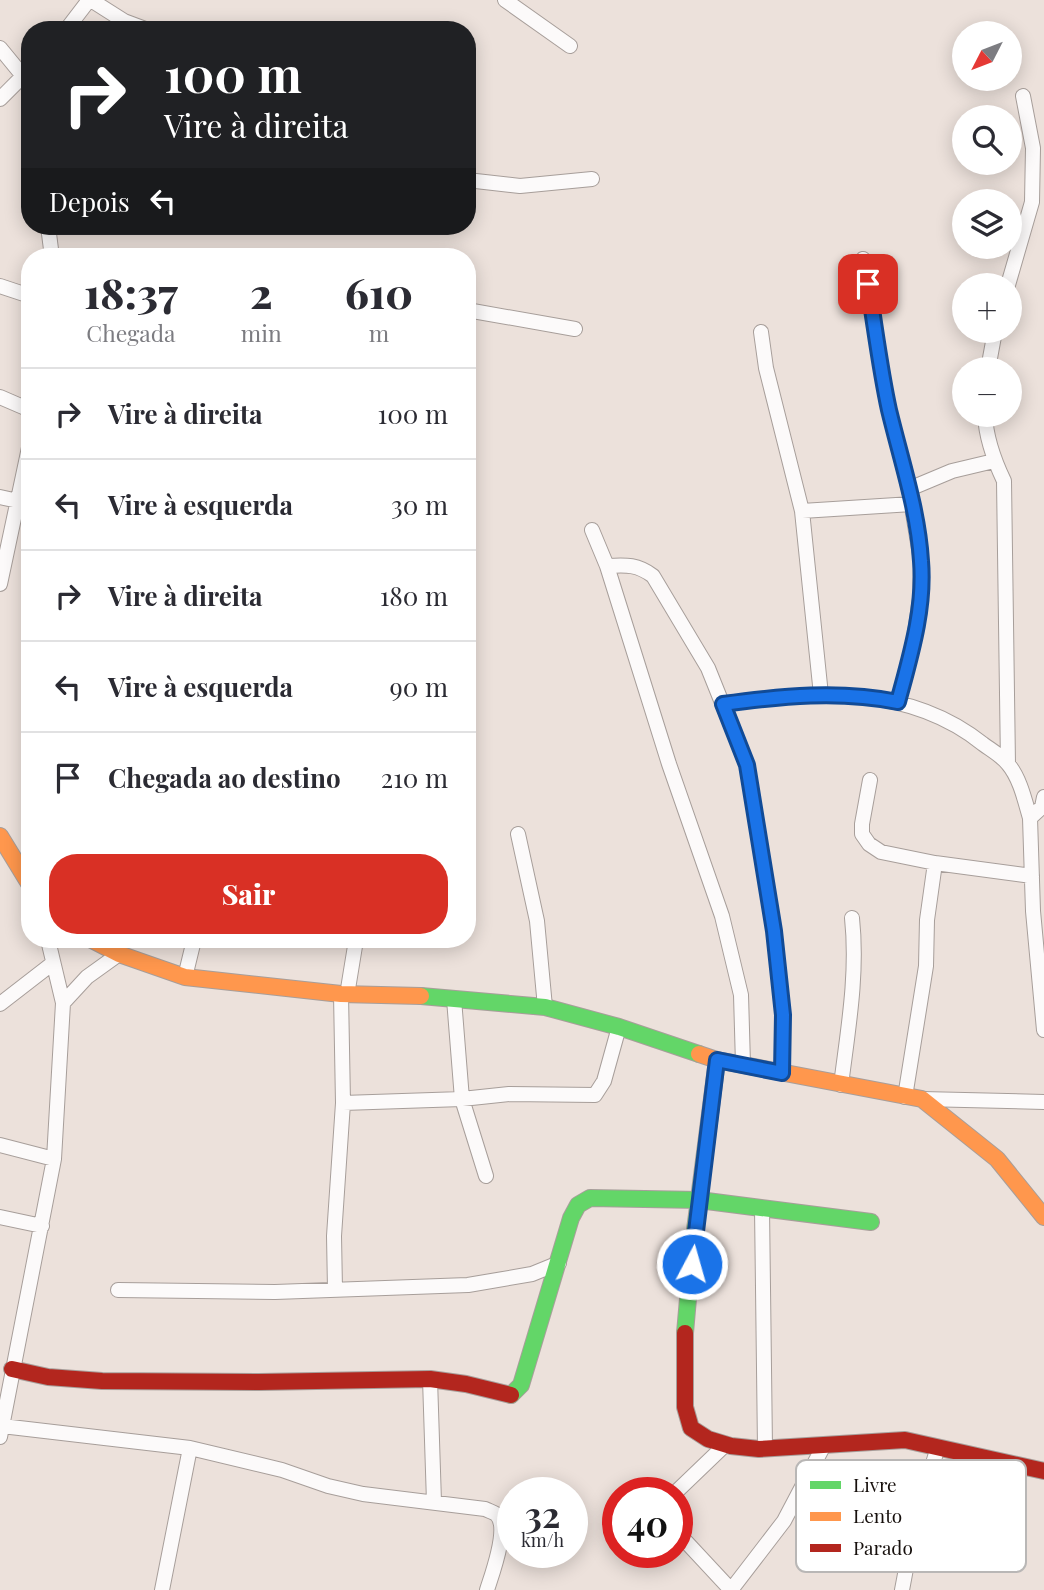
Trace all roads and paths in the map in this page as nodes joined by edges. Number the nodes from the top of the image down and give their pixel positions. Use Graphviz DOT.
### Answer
graph roads {
  1 [pos="90,0"];
  2 [pos="505,0"];
  3 [pos="73,21"];
  4 [pos="126,21"];
  5 [pos="570,46"];
  6 [pos="0,48"];
  7 [pos="21,67"];
  8 [pos="21,77"];
  9 [pos="1023,96"];
  10 [pos="0,99"];
  11 [pos="592,179"];
  12 [pos="476,181"];
  13 [pos="863,259"];
  14 [pos="1011,273"];
  15 [pos="0,286"];
  16 [pos="21,293"];
  17 [pos="476,312"];
  18 [pos="575,329"];
  19 [pos="761,332"];
  20 [pos="0,397"];
  21 [pos="21,406"];
  22 [pos="985,427"];
  23 [pos="995,461"];
  24 [pos="21,486"];
  25 [pos="0,497"];
  26 [pos="911,497"];
  27 [pos="18,501"];
  28 [pos="802,511"];
  29 [pos="592,530"];
  30 [pos="607,566"];
  31 [pos="0,584"];
  32 [pos="821,695"];
  33 [pos="898,702"];
  34 [pos="723,704"];
  35 [pos="1008,764"];
  36 [pos="870,780"];
  37 [pos="1043,803"];
  38 [pos="1030,818"];
  39 [pos="518,834"];
  40 [pos="0,836"];
  41 [pos="6,858"];
  42 [pos="935,863"];
  43 [pos="21,875"];
  44 [pos="1032,876"];
  45 [pos="1039,908"];
  46 [pos="852,918"];
  47 [pos="49,948"];
  48 [pos="107,948"];
  49 [pos="192,948"];
  50 [pos="354,948"];
  51 [pos="119,954"];
  52 [pos="52,963"];
  53 [pos="185,977"];
  54 [pos="344,994"];
  55 [pos="454,999"];
  56 [pos="63,1003"];
  57 [pos="0,1004"];
  58 [pos="545,1007"];
  59 [pos="1043,1021"];
  60 [pos="619,1027"];
  61 [pos="717,1060"];
  62 [pos="743,1064"];
  63 [pos="782,1073"];
  64 [pos="841,1085"];
  65 [pos="905,1097"];
  66 [pos="463,1099"];
  67 [pos="922,1099"];
  68 [pos="1044,1102"];
  69 [pos="343,1103"];
  70 [pos="0,1144"];
  71 [pos="54,1159"];
  72 [pos="486,1176"];
  73 [pos="699,1200"];
  74 [pos="762,1208"];
  75 [pos="0,1217"];
  76 [pos="1044,1217"];
  77 [pos="872,1222"];
  78 [pos="42,1226"];
  79 [pos="559,1263"];
  80 [pos="335,1289"];
  81 [pos="118,1290"];
  82 [pos="12,1369"];
  83 [pos="430,1379"];
  84 [pos="2,1422"];
  85 [pos="725,1445"];
  86 [pos="823,1447"];
  87 [pos="938,1447"];
  88 [pos="190,1448"];
  89 [pos="765,1448"];
  90 [pos="816,1460"];
  91 [pos="934,1460"];
  92 [pos="995,1460"];
  93 [pos="1026,1467"];
  94 [pos="1044,1471"];
  95 [pos="692,1477"];
  96 [pos="796,1498"];
  97 [pos="434,1502"];
  98 [pos="693,1549"];
  99 [pos="905,1572"];
  100 [pos="162,1590"];
  101 [pos="487,1590"];
  102 [pos="731,1590"];
  103 [pos="902,1590"];
  1 -- 3 [label="street"];
  1 -- 4 [label="street"];
  2 -- 5 [label="street"];
  6 -- 7 [label="street"];
  8 -- 10 [label="street"];
  9 -- 14 [label="street"];
  11 -- 12 [label="street"];
  13 -- 26 [label="street"];
  15 -- 16 [label="street"];
  17 -- 18 [label="street"];
  19 -- 28 [label="street"];
  20 -- 21 [label="street"];
  22 -- 23 [label="street"];
  23 -- 26 [label="street"];
  23 -- 35 [label="street"];
  24 -- 27 [label="street"];
  25 -- 27 [label="street"];
  26 -- 28 [label="street"];
  26 -- 33 [label="street"];
  27 -- 31 [label="street"];
  28 -- 32 [label="street"];
  29 -- 30 [label="street"];
  30 -- 34 [label="street"];
  30 -- 62 [label="street"];
  32 -- 33 [label="street"];
  32 -- 34 [label="street"];
  33 -- 35 [label="street"];
  34 -- 63 [label="street"];
  35 -- 38 [label="street"];
  36 -- 42 [label="street"];
  37 -- 38 [label="street"];
  38 -- 44 [label="street"];
  39 -- 58 [label="street"];
  40 -- 41 [label="street"];
  41 -- 43 [label="street"];
  42 -- 44 [label="street"];
  42 -- 65 [label="street"];
  44 -- 45 [label="street"];
  45 -- 59 [label="street"];
  46 -- 64 [label="street"];
  47 -- 52 [label="street"];
  48 -- 51 [label="street"];
  49 -- 53 [label="street"];
  50 -- 54 [label="street"];
  51 -- 53 [label="street"];
  51 -- 56 [label="street"];
  52 -- 56 [label="street"];
  52 -- 57 [label="street"];
  53 -- 54 [label="street"];
  54 -- 55 [label="street"];
  54 -- 69 [label="street"];
  55 -- 58 [label="street"];
  55 -- 66 [label="street"];
  56 -- 71 [label="street"];
  58 -- 60 [label="street"];
  60 -- 61 [label="street"];
  60 -- 66 [label="street"];
  61 -- 62 [label="street"];
  61 -- 73 [label="street"];
  62 -- 63 [label="street"];
  63 -- 64 [label="street"];
  64 -- 65 [label="street"];
  65 -- 67 [label="street"];
  66 -- 69 [label="street"];
  66 -- 72 [label="street"];
  67 -- 68 [label="street"];
  67 -- 76 [label="street"];
  69 -- 80 [label="street"];
  70 -- 71 [label="street"];
  71 -- 78 [label="street"];
  73 -- 74 [label="street"];
  73 -- 79 [label="street"];
  73 -- 85 [label="street"];
  74 -- 77 [label="street"];
  74 -- 89 [label="street"];
  75 -- 78 [label="street"];
  78 -- 82 [label="street"];
  79 -- 80 [label="street"];
  79 -- 83 [label="street"];
  80 -- 81 [label="street"];
  82 -- 83 [label="street"];
  82 -- 84 [label="street"];
  83 -- 97 [label="street"];
  84 -- 88 [label="street"];
  85 -- 89 [label="street"];
  85 -- 95 [label="street"];
  86 -- 87 [label="street"];
  86 -- 89 [label="street"];
  86 -- 90 [label="street"];
  87 -- 91 [label="street"];
  87 -- 92 [label="street"];
  88 -- 97 [label="street"];
  88 -- 100 [label="street"];
  93 -- 94 [label="street"];
  96 -- 102 [label="street"];
  97 -- 101 [label="street"];
  98 -- 102 [label="street"];
  99 -- 103 [label="street"];
}
